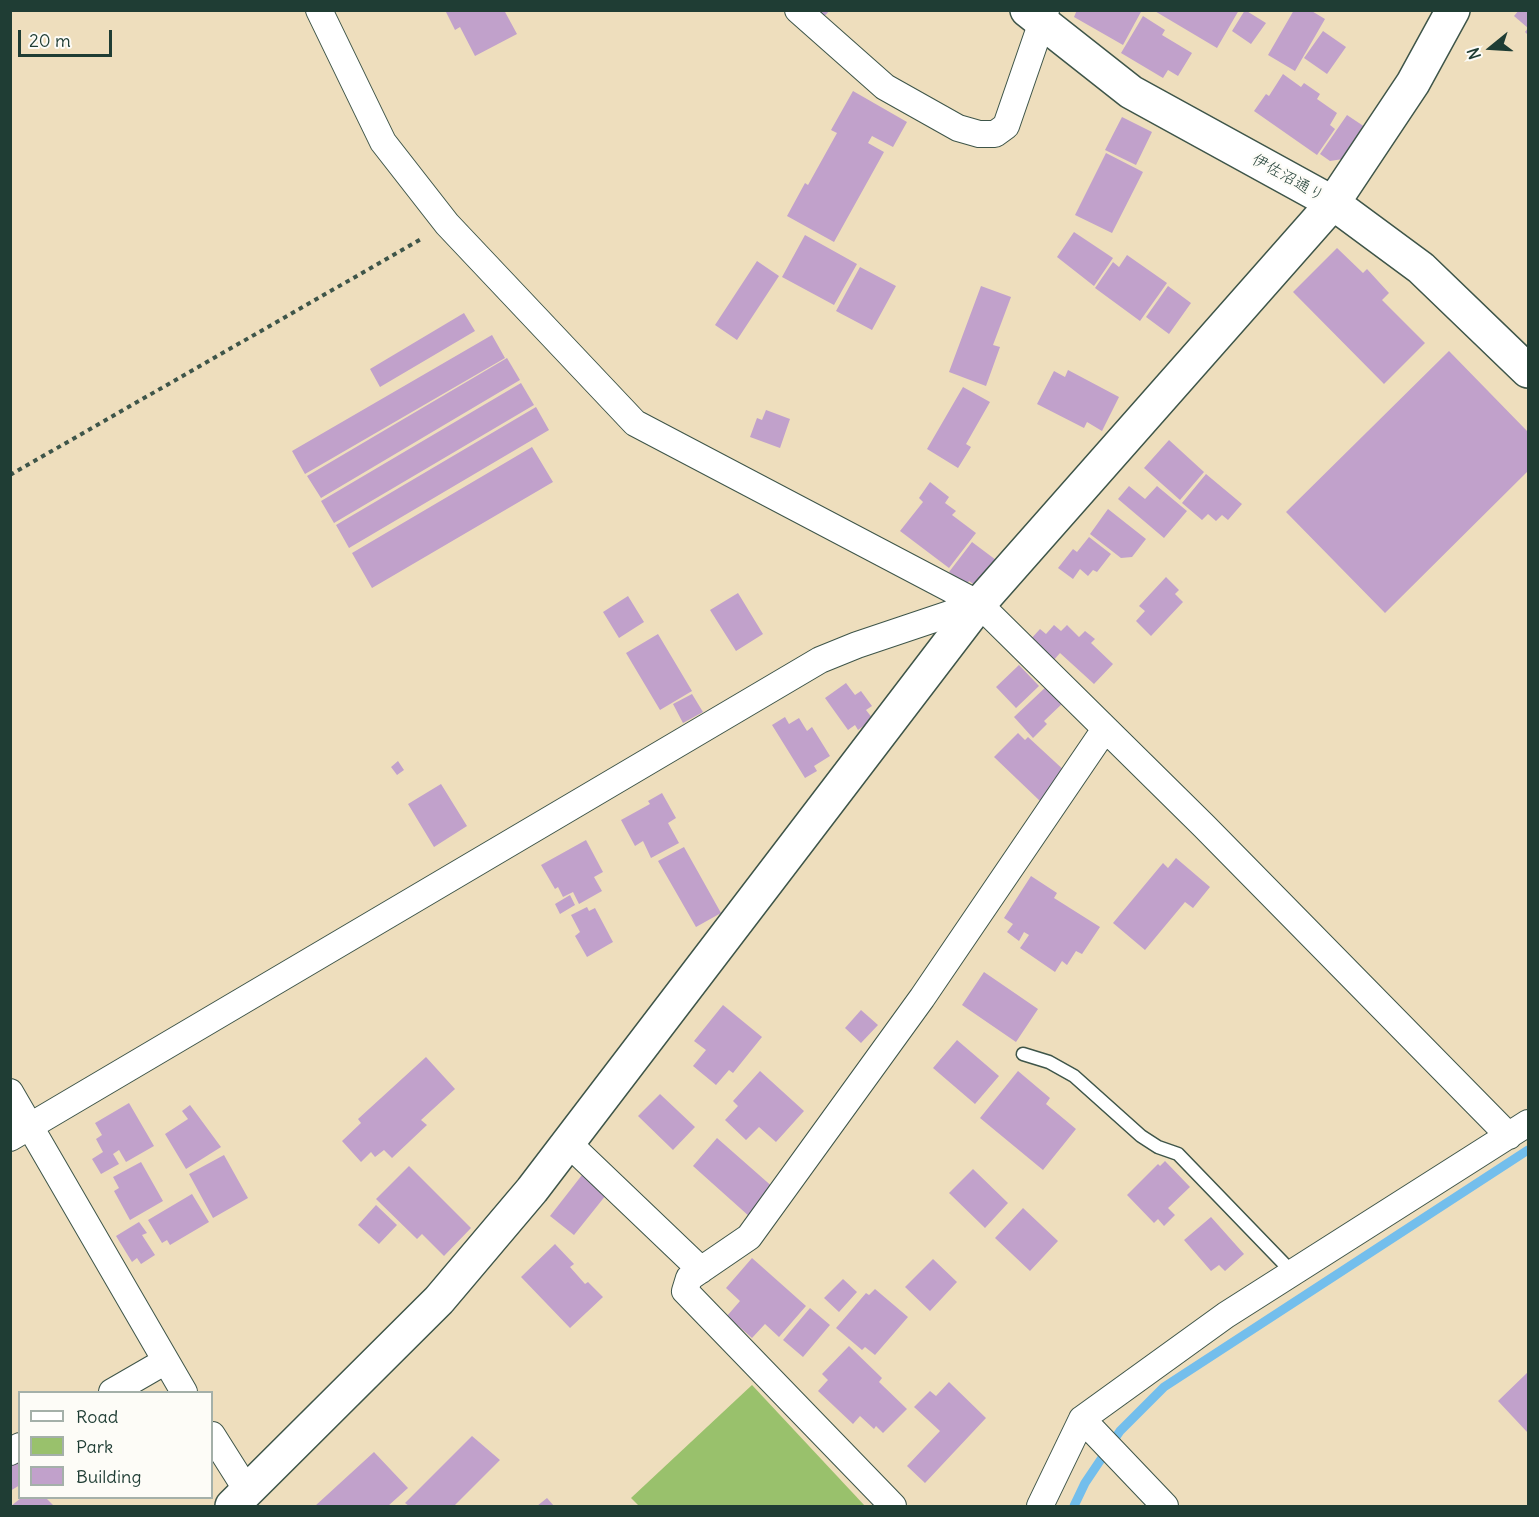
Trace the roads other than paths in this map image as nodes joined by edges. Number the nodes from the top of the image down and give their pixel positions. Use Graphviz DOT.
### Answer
graph roads {
  1 [pos="319,10"];
  2 [pos="798,10"];
  3 [pos="1453,10"];
  4 [pos="1038,15"];
  5 [pos="1333,203"];
  6 [pos="1528,372"];
  7 [pos="979,604"];
  8 [pos="1105,729"];
  9 [pos="1023,1054"];
  10 [pos="10,1092"];
  11 [pos="1519,1130"];
  12 [pos="21,1132"];
  13 [pos="568,1143"];
  14 [pos="701,1270"];
  15 [pos="1292,1272"];
  16 [pos="164,1362"];
  17 [pos="114,1391"];
  18 [pos="183,1391"];
  19 [pos="1082,1419"];
  20 [pos="213,1437"];
  21 [pos="240,1499"];
  22 [pos="893,1506"];
  23 [pos="1040,1506"];
  24 [pos="1165,1506"];
  1 -- 7 [label="street"];
  2 -- 4 [label="street"];
  3 -- 5 [label="street"];
  4 -- 5 [label="street, 伊佐沼通り"];
  5 -- 6 [label="street, 伊佐沼通り"];
  5 -- 7 [label="street"];
  7 -- 8 [label="street"];
  7 -- 12 [label="street"];
  7 -- 13 [label="street"];
  8 -- 11 [label="street"];
  8 -- 14 [label="street"];
  9 -- 15 [label="lane"];
  10 -- 12 [label="street"];
  11 -- 15 [label="street"];
  12 -- 16 [label="street"];
  13 -- 14 [label="street"];
  13 -- 21 [label="street"];
  14 -- 22 [label="street"];
  15 -- 19 [label="street"];
  16 -- 17 [label="street"];
  16 -- 18 [label="street"];
  19 -- 23 [label="street"];
  19 -- 24 [label="street"];
  20 -- 21 [label="street"];
}
